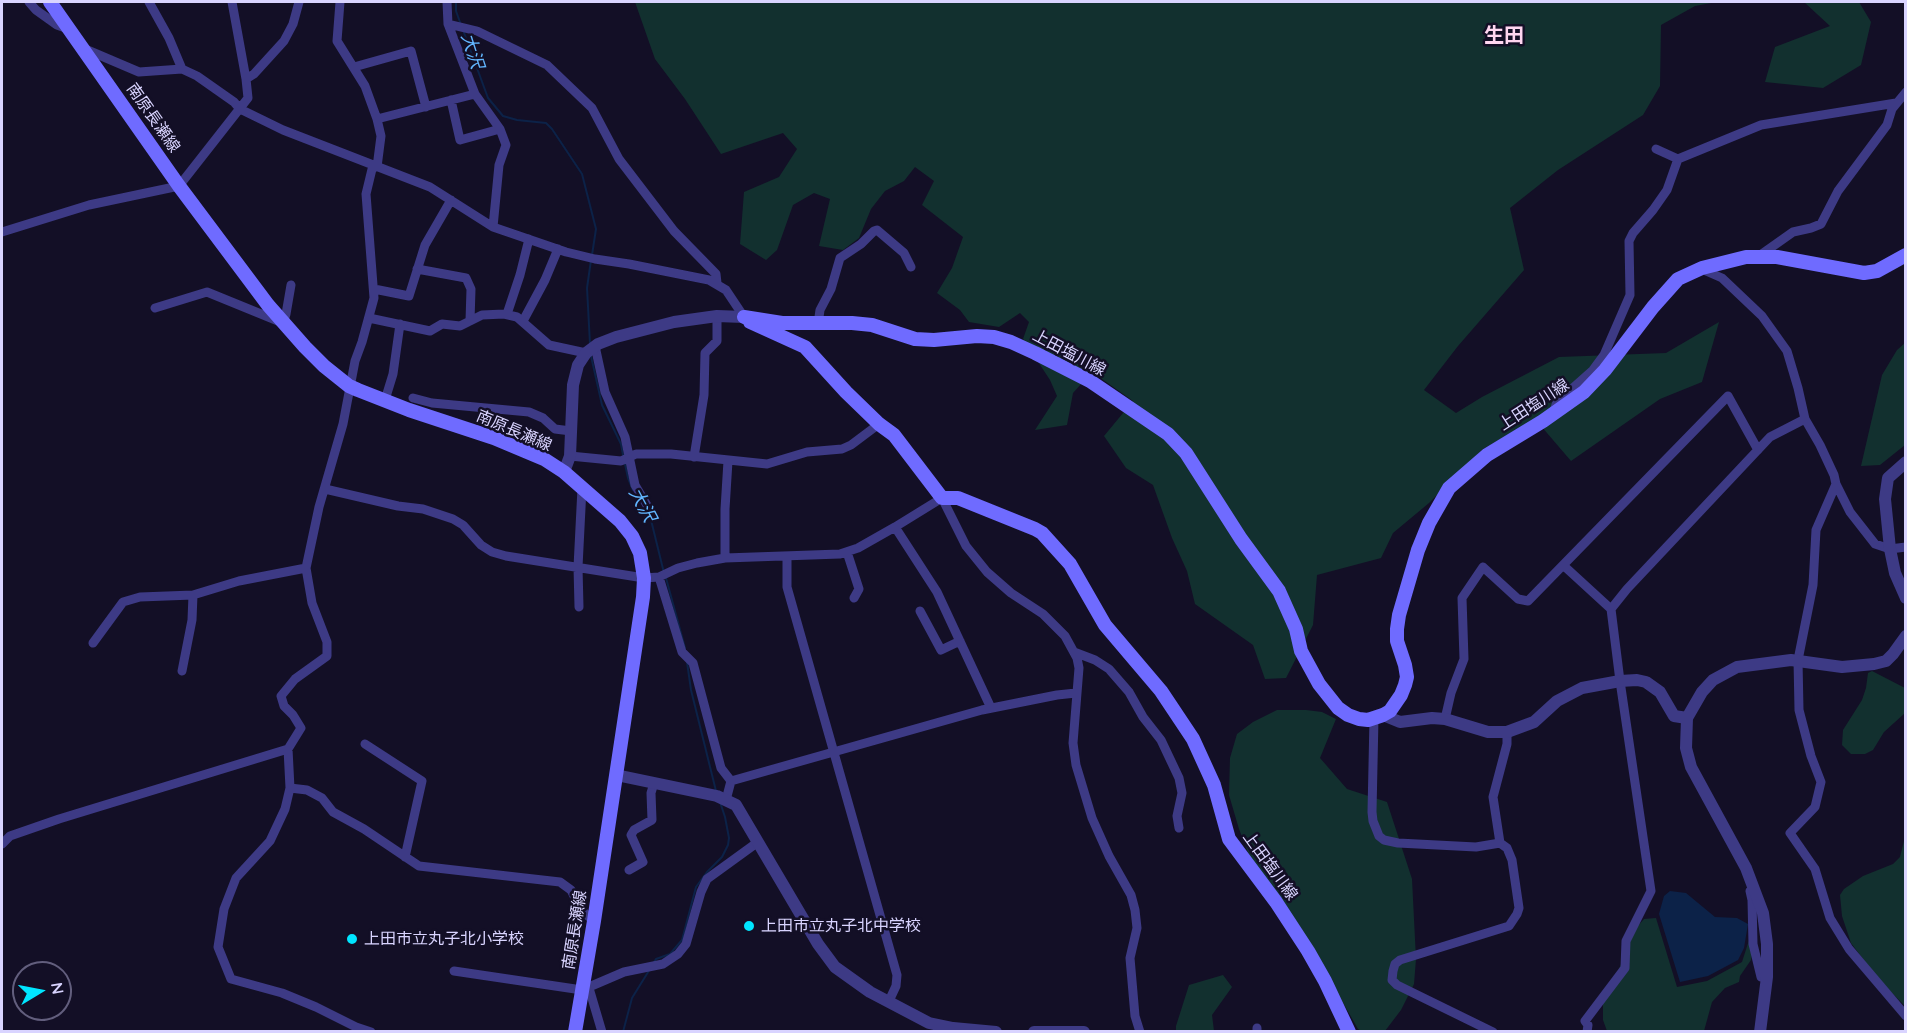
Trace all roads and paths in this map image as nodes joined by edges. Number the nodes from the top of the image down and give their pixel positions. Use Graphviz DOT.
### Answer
graph roads {
  1 [pos="29,2"];
  2 [pos="50,2"];
  3 [pos="149,2"];
  4 [pos="232,2"];
  5 [pos="299,2"];
  6 [pos="340,2"];
  7 [pos="447,2"];
  8 [pos="448,24"];
  9 [pos="70,30"];
  10 [pos="85,49"];
  11 [pos="354,67"];
  12 [pos="182,69"];
  13 [pos="246,79"];
  14 [pos="475,94"];
  15 [pos="1902,97"];
  16 [pos="451,100"];
  17 [pos="426,106"];
  18 [pos="240,109"];
  19 [pos="377,119"];
  20 [pos="500,129"];
  21 [pos="1656,149"];
  22 [pos="1678,159"];
  23 [pos="375,166"];
  24 [pos="179,186"];
  25 [pos="451,200"];
  26 [pos="493,227"];
  27 [pos="2,232"];
  28 [pos="529,239"];
  29 [pos="558,249"];
  30 [pos="1905,255"];
  31 [pos="1759,256"];
  32 [pos="911,267"];
  33 [pos="1702,268"];
  34 [pos="417,269"];
  35 [pos="717,283"];
  36 [pos="291,285"];
  37 [pos="374,289"];
  38 [pos="155,308"];
  39 [pos="507,314"];
  40 [pos="717,316"];
  41 [pos="744,317"];
  42 [pos="369,318"];
  43 [pos="470,321"];
  44 [pos="523,321"];
  45 [pos="283,323"];
  46 [pos="400,324"];
  47 [pos="818,324"];
  48 [pos="590,350"];
  49 [pos="349,386"];
  50 [pos="413,398"];
  51 [pos="385,400"];
  52 [pos="1553,414"];
  53 [pos="1805,419"];
  54 [pos="879,424"];
  55 [pos="571,431"];
  56 [pos="1758,450"];
  57 [pos="570,456"];
  58 [pos="630,456"];
  59 [pos="694,458"];
  60 [pos="728,462"];
  61 [pos="1905,462"];
  62 [pos="564,472"];
  63 [pos="1836,484"];
  64 [pos="582,488"];
  65 [pos="325,489"];
  66 [pos="942,498"];
  67 [pos="654,517"];
  68 [pos="895,527"];
  69 [pos="1905,547"];
  70 [pos="1890,549"];
  71 [pos="847,552"];
  72 [pos="787,556"];
  73 [pos="725,558"];
  74 [pos="1563,565"];
  75 [pos="578,567"];
  76 [pos="306,568"];
  77 [pos="659,577"];
  78 [pos="644,578"];
  79 [pos="193,595"];
  80 [pos="854,598"];
  81 [pos="1905,598"];
  82 [pos="579,607"];
  83 [pos="1611,609"];
  84 [pos="920,611"];
  85 [pos="1905,636"];
  86 [pos="960,641"];
  87 [pos="93,643"];
  88 [pos="1074,652"];
  89 [pos="1798,660"];
  90 [pos="182,671"];
  91 [pos="1620,681"];
  92 [pos="1076,693"];
  93 [pos="992,708"];
  94 [pos="1379,717"];
  95 [pos="1687,718"];
  96 [pos="1445,719"];
  97 [pos="1507,732"];
  98 [pos="365,744"];
  99 [pos="288,749"];
  100 [pos="835,752"];
  101 [pos="616,775"];
  102 [pos="731,782"];
  103 [pos="654,783"];
  104 [pos="290,788"];
  105 [pos="726,800"];
  106 [pos="1179,828"];
  107 [pos="758,842"];
  108 [pos="1500,843"];
  109 [pos="2,844"];
  110 [pos="405,857"];
  111 [pos="629,870"];
  112 [pos="594,921"];
  113 [pos="454,971"];
  114 [pos="586,989"];
  115 [pos="888,1001"];
  116 [pos="1905,1016"];
  117 [pos="1489,1031"];
  118 [pos="371,1032"];
  119 [pos="575,1032"];
  120 [pos="602,1032"];
  121 [pos="996,1032"];
  122 [pos="1034,1032"];
  123 [pos="1083,1032"];
  124 [pos="1140,1032"];
  125 [pos="1349,1032"];
  126 [pos="1587,1032"];
  127 [pos="1760,1032"];
  1 -- 9 [label="street"];
  2 -- 9 [label="main road, 南原長瀬線"];
  3 -- 12 [label="street"];
  4 -- 13 [label="street"];
  5 -- 13 [label="street"];
  6 -- 11 [label="street"];
  7 -- 8 [label="street"];
  8 -- 14 [label="street"];
  8 -- 35 [label="street"];
  9 -- 10 [label="main road, 南原長瀬線"];
  10 -- 12 [label="street"];
  10 -- 24 [label="main road, 南原長瀬線"];
  11 -- 17 [label="street"];
  11 -- 19 [label="street"];
  12 -- 18 [label="street"];
  13 -- 18 [label="street"];
  14 -- 16 [label="street"];
  14 -- 20 [label="street"];
  15 -- 22 [label="street"];
  15 -- 31 [label="street"];
  16 -- 17 [label="street"];
  16 -- 20 [label="street"];
  17 -- 19 [label="street"];
  18 -- 23 [label="street"];
  18 -- 24 [label="street"];
  19 -- 23 [label="street"];
  20 -- 26 [label="street"];
  21 -- 22 [label="street"];
  22 -- 52 [label="street"];
  23 -- 25 [label="street"];
  23 -- 37 [label="street"];
  24 -- 27 [label="street"];
  24 -- 45 [label="main road, 南原長瀬線"];
  25 -- 26 [label="street"];
  25 -- 34 [label="street"];
  26 -- 28 [label="street"];
  28 -- 29 [label="street"];
  28 -- 39 [label="street"];
  29 -- 35 [label="street"];
  29 -- 44 [label="street"];
  30 -- 31 [label="main road, 上田塩川線"];
  31 -- 33 [label="main road, 上田塩川線"];
  32 -- 47 [label="street"];
  33 -- 52 [label="main road, 上田塩川線"];
  33 -- 53 [label="street"];
  34 -- 37 [label="street"];
  34 -- 43 [label="street"];
  35 -- 41 [label="street"];
  36 -- 45 [label="street"];
  37 -- 42 [label="street"];
  38 -- 45 [label="street"];
  39 -- 43 [label="street"];
  39 -- 44 [label="street"];
  40 -- 41 [label="street"];
  40 -- 48 [label="street"];
  40 -- 59 [label="street"];
  41 -- 47 [label="main road, 上田塩川線"];
  41 -- 54 [label="main road"];
  42 -- 46 [label="street"];
  42 -- 49 [label="street"];
  43 -- 46 [label="street"];
  44 -- 48 [label="street"];
  45 -- 49 [label="main road, 南原長瀬線"];
  46 -- 51 [label="street"];
  47 -- 94 [label="main road, 上田塩川線"];
  48 -- 55 [label="street"];
  48 -- 58 [label="street"];
  49 -- 51 [label="main road, 南原長瀬線"];
  49 -- 65 [label="street"];
  50 -- 55 [label="street"];
  51 -- 62 [label="main road, 南原長瀬線"];
  52 -- 94 [label="main road, 上田塩川線"];
  53 -- 56 [label="street"];
  53 -- 63 [label="street"];
  54 -- 60 [label="street"];
  54 -- 66 [label="main road"];
  55 -- 57 [label="street"];
  56 -- 74 [label="street"];
  56 -- 83 [label="street"];
  57 -- 58 [label="street"];
  57 -- 62 [label="street"];
  58 -- 59 [label="street"];
  58 -- 67 [label="street"];
  59 -- 60 [label="street"];
  60 -- 73 [label="street"];
  61 -- 70 [label="street"];
  62 -- 64 [label="main road, 南原長瀬線"];
  63 -- 70 [label="street"];
  63 -- 89 [label="street"];
  64 -- 75 [label="street"];
  64 -- 78 [label="main road, 南原長瀬線"];
  65 -- 75 [label="street"];
  65 -- 76 [label="street"];
  66 -- 68 [label="street"];
  66 -- 88 [label="street"];
  66 -- 125 [label="main road, 上田塩川線"];
  68 -- 71 [label="street"];
  68 -- 86 [label="street"];
  69 -- 70 [label="street"];
  70 -- 81 [label="street"];
  71 -- 72 [label="street"];
  71 -- 80 [label="street"];
  72 -- 73 [label="street"];
  72 -- 100 [label="street"];
  73 -- 77 [label="street"];
  74 -- 83 [label="street"];
  74 -- 96 [label="street"];
  75 -- 78 [label="street"];
  75 -- 82 [label="street"];
  76 -- 79 [label="street"];
  76 -- 99 [label="street"];
  77 -- 78 [label="street"];
  77 -- 102 [label="street"];
  78 -- 101 [label="main road, 南原長瀬線"];
  79 -- 87 [label="street"];
  79 -- 90 [label="street"];
  83 -- 91 [label="street"];
  84 -- 86 [label="street"];
  85 -- 89 [label="street"];
  86 -- 93 [label="street"];
  88 -- 92 [label="street"];
  88 -- 106 [label="street"];
  89 -- 95 [label="street"];
  89 -- 116 [label="street"];
  91 -- 95 [label="street"];
  91 -- 97 [label="street"];
  91 -- 126 [label="street"];
  92 -- 93 [label="street"];
  92 -- 124 [label="street"];
  93 -- 100 [label="street"];
  94 -- 96 [label="street"];
  94 -- 108 [label="street"];
  95 -- 127 [label="street"];
  96 -- 97 [label="street"];
  97 -- 108 [label="street"];
  98 -- 110 [label="street"];
  99 -- 104 [label="street"];
  99 -- 109 [label="street"];
  100 -- 102 [label="street"];
  100 -- 115 [label="street"];
  101 -- 103 [label="street"];
  101 -- 112 [label="main road, 南原長瀬線"];
  102 -- 105 [label="street"];
  103 -- 105 [label="street"];
  103 -- 111 [label="street"];
  104 -- 110 [label="street"];
  104 -- 118 [label="street"];
  105 -- 107 [label="street"];
  107 -- 114 [label="street"];
  107 -- 115 [label="street"];
  108 -- 117 [label="street"];
  110 -- 112 [label="street"];
  112 -- 114 [label="main road, 南原長瀬線"];
  113 -- 114 [label="street"];
  114 -- 119 [label="main road, 南原長瀬線"];
  114 -- 120 [label="street"];
  115 -- 121 [label="street"];
  122 -- 123 [label="street"];
}
